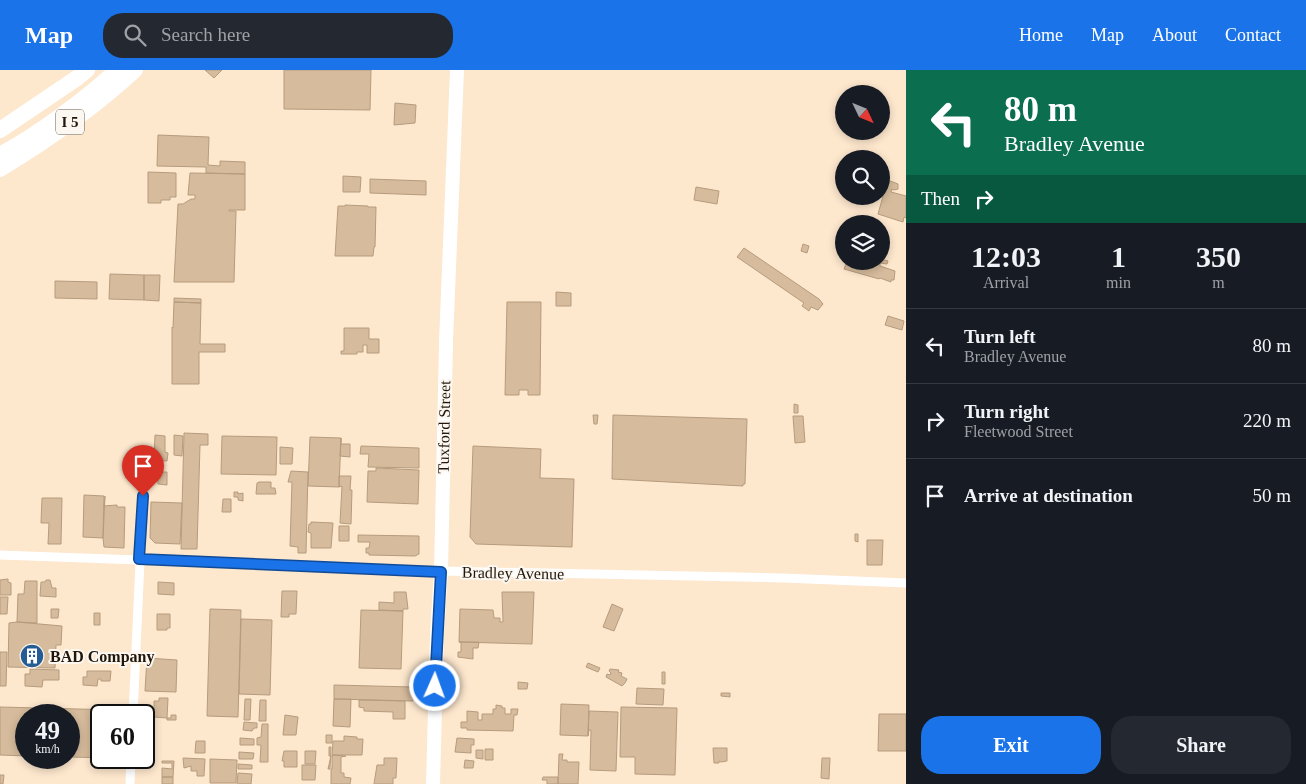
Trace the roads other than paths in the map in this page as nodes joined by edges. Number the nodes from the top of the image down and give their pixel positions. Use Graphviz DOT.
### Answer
graph roads {
  1 [pos="87,70"];
  2 [pos="106,70"];
  3 [pos="116,70"];
  4 [pos="135,70"];
  5 [pos="457,70"];
  6 [pos="24,115"];
  7 [pos="0,123"];
  8 [pos="0,130"];
  9 [pos="0,147"];
  10 [pos="0,156"];
  11 [pos="0,169"];
  12 [pos="143,496"];
  13 [pos="0,555"];
  14 [pos="139,559"];
  15 [pos="441,572"];
  16 [pos="906,583"];
  17 [pos="133,704"];
  18 [pos="131,769"];
  19 [pos="130,784"];
  20 [pos="432,784"];
  1 -- 6 [label="highway, I 5"];
  2 -- 9 [label="highway"];
  3 -- 10 [label="highway"];
  4 -- 11 [label="highway, I 5"];
  5 -- 15 [label="main road, Tuxford Street"];
  6 -- 7 [label="highway"];
  6 -- 8 [label="highway, I 5"];
  12 -- 14 [label="street"];
  13 -- 14 [label="street, Bradley Avenue"];
  14 -- 15 [label="street, Bradley Avenue"];
  14 -- 17 [label="street"];
  15 -- 16 [label="street, Bradley Avenue"];
  15 -- 20 [label="main road, Tuxford Street"];
  18 -- 19 [label="street"];
}
